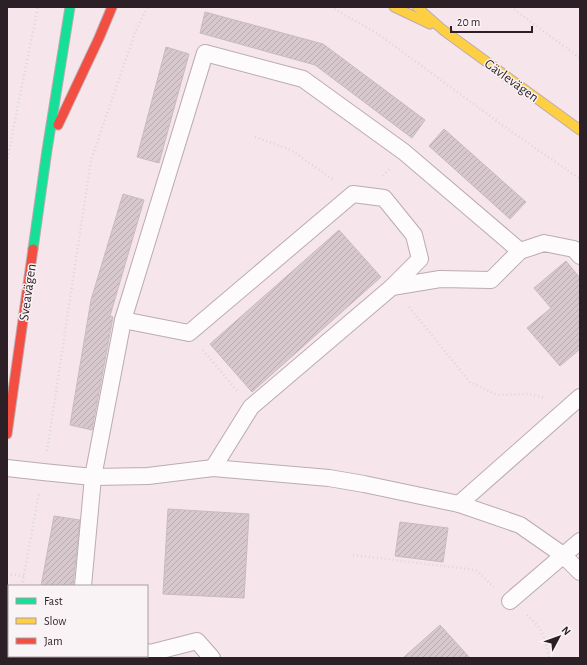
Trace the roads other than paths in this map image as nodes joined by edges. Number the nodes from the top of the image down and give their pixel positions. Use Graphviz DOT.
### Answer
graph roads {
  1 [pos="70,7"];
  2 [pos="112,7"];
  3 [pos="394,7"];
  4 [pos="403,7"];
  5 [pos="417,7"];
  6 [pos="426,7"];
  7 [pos="444,30"];
  8 [pos="72,75"];
  9 [pos="580,130"];
  10 [pos="47,150"];
  11 [pos="520,251"];
  12 [pos="580,256"];
  13 [pos="392,287"];
  14 [pos="123,320"];
  15 [pos="576,401"];
  16 [pos="7,434"];
  17 [pos="7,468"];
  18 [pos="213,468"];
  19 [pos="93,477"];
  20 [pos="459,504"];
  21 [pos="580,541"];
  22 [pos="563,555"];
  23 [pos="580,572"];
  24 [pos="83,585"];
  25 [pos="510,601"];
  26 [pos="149,654"];
  27 [pos="212,658"];
  1 -- 10 [label="main road, Sveavägen"];
  2 -- 10 [label="main road"];
  3 -- 7 [label="main road"];
  4 -- 7 [label="main road, Gävlevägen"];
  5 -- 7 [label="main road, Gävlevägen"];
  6 -- 7 [label="main road"];
  7 -- 9 [label="main road, Gävlevägen"];
  8 -- 10 [label="main road, Sveavägen"];
  10 -- 16 [label="main road, Sveavägen"];
  11 -- 12 [label="lane"];
  11 -- 13 [label="lane"];
  11 -- 14 [label="lane"];
  13 -- 14 [label="lane"];
  13 -- 18 [label="lane"];
  14 -- 19 [label="lane"];
  15 -- 20 [label="lane"];
  17 -- 19 [label="lane"];
  18 -- 19 [label="lane"];
  18 -- 20 [label="lane"];
  19 -- 24 [label="lane"];
  20 -- 22 [label="lane"];
  21 -- 22 [label="lane"];
  22 -- 23 [label="lane"];
  22 -- 25 [label="lane"];
  26 -- 27 [label="lane"];
}
